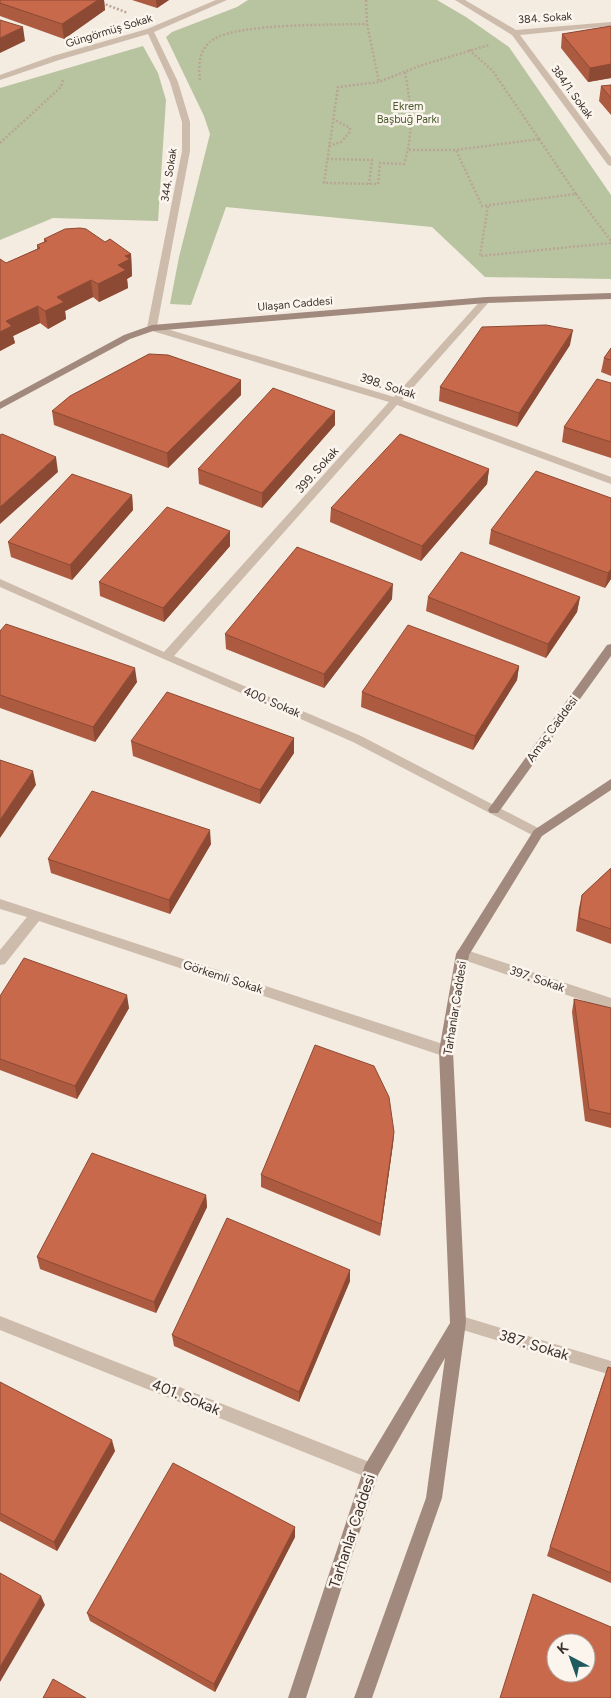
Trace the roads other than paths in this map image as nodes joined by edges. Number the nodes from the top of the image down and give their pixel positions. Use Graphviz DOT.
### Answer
graph roads {
  1 [pos="223,0"];
  2 [pos="459,0"];
  3 [pos="611,24"];
  4 [pos="150,31"];
  5 [pos="517,35"];
  6 [pos="0,78"];
  7 [pos="611,163"];
  8 [pos="611,296"];
  9 [pos="486,300"];
  10 [pos="152,328"];
  11 [pos="396,401"];
  12 [pos="0,406"];
  13 [pos="611,481"];
  14 [pos="0,583"];
  15 [pos="611,648"];
  16 [pos="166,657"];
  17 [pos="611,784"];
  18 [pos="494,810"];
  19 [pos="538,833"];
  20 [pos="0,904"];
  21 [pos="36,915"];
  22 [pos="463,954"];
  23 [pos="0,960"];
  24 [pos="611,1004"];
  25 [pos="446,1052"];
  26 [pos="458,1322"];
  27 [pos="0,1323"];
  28 [pos="611,1368"];
  29 [pos="371,1471"];
  30 [pos="297,1698"];
  31 [pos="363,1698"];
  1 -- 4 [label="street, Güngörmüş Sokak"];
  2 -- 5 [label="street, 384. Sokak"];
  3 -- 5 [label="street, 384. Sokak"];
  4 -- 6 [label="street, Güngörmüş Sokak"];
  4 -- 10 [label="street, 344. Sokak"];
  5 -- 7 [label="street, 384/1. Sokak"];
  8 -- 9 [label="main road, Ulaşan Caddesi"];
  9 -- 10 [label="main road, Ulaşan Caddesi"];
  9 -- 11 [label="street, 399. Sokak"];
  10 -- 11 [label="street, 398. Sokak"];
  10 -- 12 [label="main road, Ulaşan Caddesi"];
  11 -- 13 [label="street, 398. Sokak"];
  11 -- 16 [label="street, 399. Sokak"];
  14 -- 16 [label="street, 400. Sokak"];
  15 -- 18 [label="main road, Amaç Caddesi"];
  16 -- 18 [label="street, 400. Sokak"];
  17 -- 19 [label="main road, Tarhanlar Caddesi"];
  18 -- 19 [label="street, 400. Sokak"];
  19 -- 22 [label="main road, Tarhanlar Caddesi"];
  20 -- 21 [label="street, Görkemli Sokak"];
  21 -- 23 [label="street"];
  21 -- 25 [label="street, Görkemli Sokak"];
  22 -- 24 [label="street, 397. Sokak"];
  22 -- 25 [label="main road, Tarhanlar Caddesi"];
  25 -- 26 [label="main road, Tarhanlar Caddesi"];
  26 -- 28 [label="street, 387. Sokak"];
  26 -- 29 [label="main road, Tarhanlar Caddesi"];
  26 -- 31 [label="main road, Tarhanlar Caddesi"];
  27 -- 29 [label="street, 401. Sokak"];
  29 -- 30 [label="main road, Tarhanlar Caddesi"];
}
